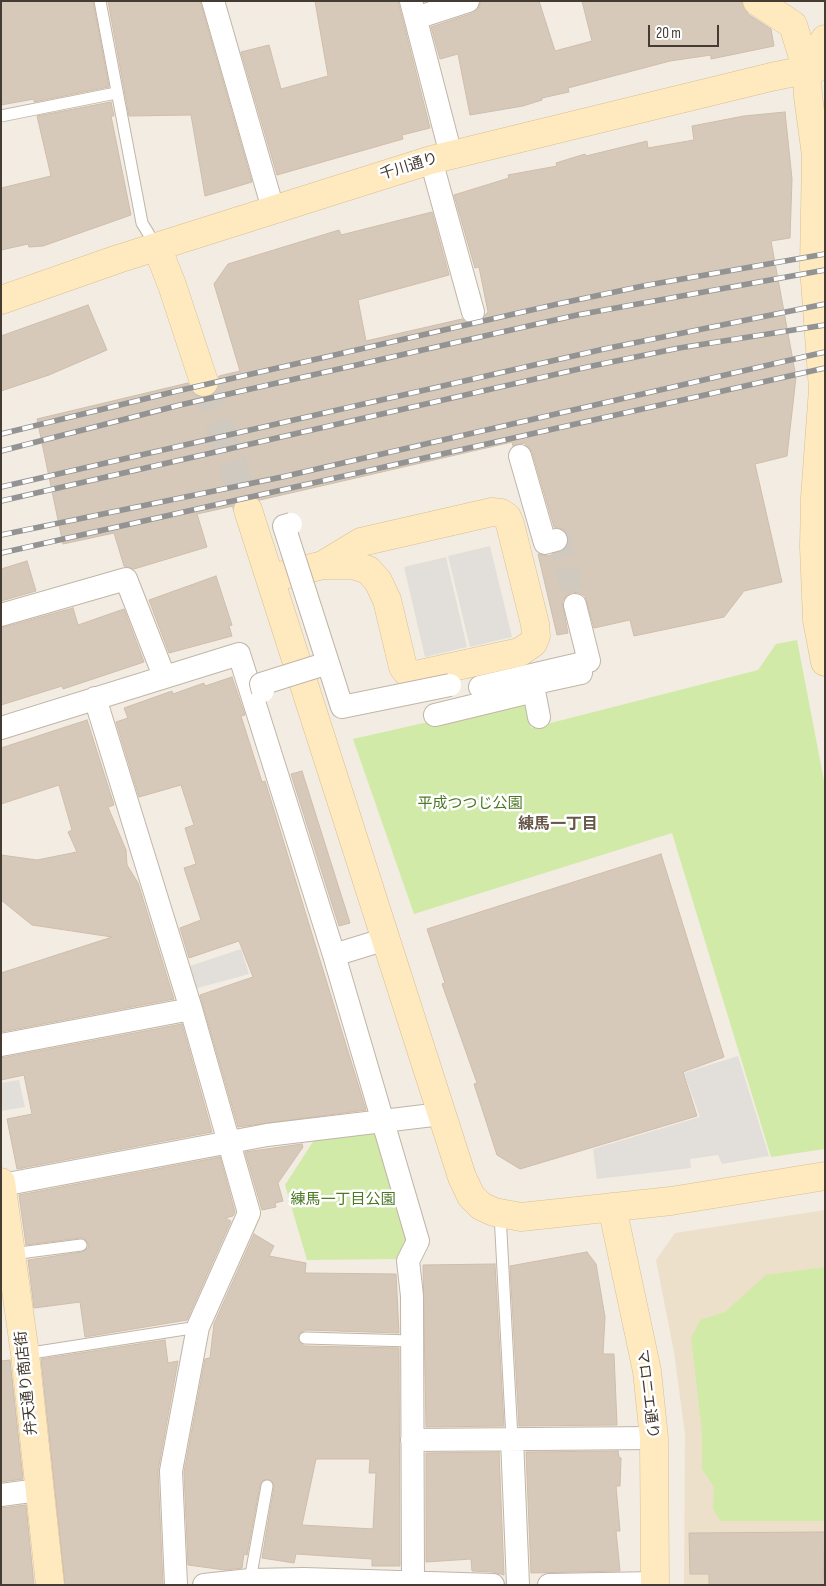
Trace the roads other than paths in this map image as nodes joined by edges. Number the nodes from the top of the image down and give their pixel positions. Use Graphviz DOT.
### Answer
graph roads {
  1 [pos="100,1"];
  2 [pos="213,1"];
  3 [pos="468,1"];
  4 [pos="757,1"];
  5 [pos="414,10"];
  6 [pos="825,39"];
  7 [pos="816,68"];
  8 [pos="116,93"];
  9 [pos="1,116"];
  10 [pos="441,158"];
  11 [pos="273,208"];
  12 [pos="820,239"];
  13 [pos="157,247"];
  14 [pos="1,300"];
  15 [pos="473,312"];
  16 [pos="204,382"];
  17 [pos="824,398"];
  18 [pos="520,456"];
  19 [pos="820,499"];
  20 [pos="248,510"];
  21 [pos="285,521"];
  22 [pos="556,540"];
  23 [pos="323,565"];
  24 [pos="271,578"];
  25 [pos="575,605"];
  26 [pos="1,615"];
  27 [pos="822,635"];
  28 [pos="825,662"];
  29 [pos="328,663"];
  30 [pos="579,664"];
  31 [pos="164,676"];
  32 [pos="450,685"];
  33 [pos="480,686"];
  34 [pos="263,691"];
  35 [pos="95,698"];
  36 [pos="504,698"];
  37 [pos="435,715"];
  38 [pos="539,718"];
  39 [pos="1,728"];
  40 [pos="386,939"];
  41 [pos="334,955"];
  42 [pos="191,1009"];
  43 [pos="1,1044"];
  44 [pos="441,1114"];
  45 [pos="383,1121"];
  46 [pos="228,1142"];
  47 [pos="825,1176"];
  48 [pos="2,1183"];
  49 [pos="612,1207"];
  50 [pos="500,1214"];
  51 [pos="81,1245"];
  52 [pos="8,1251"];
  53 [pos="198,1328"];
  54 [pos="305,1338"];
  55 [pos="411,1341"];
  56 [pos="25,1354"];
  57 [pos="654,1438"];
  58 [pos="512,1439"];
  59 [pos="412,1440"];
  60 [pos="267,1486"];
  61 [pos="38,1490"];
  62 [pos="1,1495"];
  63 [pos="250,1582"];
  64 [pos="375,1582"];
  65 [pos="413,1582"];
  66 [pos="655,1584"];
  67 [pos="50,1585"];
  68 [pos="176,1585"];
  69 [pos="204,1585"];
  70 [pos="493,1585"];
  71 [pos="518,1585"];
  72 [pos="549,1585"];
  1 -- 8 [label="lane"];
  2 -- 11 [label="street"];
  3 -- 5 [label="street"];
  4 -- 7 [label="street"];
  5 -- 10 [label="street"];
  6 -- 7 [label="street"];
  7 -- 10 [label="street, 千川通り"];
  7 -- 12 [label="street"];
  8 -- 9 [label="lane"];
  8 -- 13 [label="lane"];
  10 -- 11 [label="street, 千川通り"];
  10 -- 15 [label="street"];
  11 -- 13 [label="street, 千川通り"];
  12 -- 17 [label="street"];
  13 -- 14 [label="street, 千川通り"];
  13 -- 16 [label="street"];
  17 -- 19 [label="street"];
  18 -- 22 [label="street"];
  19 -- 27 [label="street"];
  20 -- 24 [label="street"];
  21 -- 29 [label="street, bridge"];
  23 -- 23 [label="street"];
  23 -- 24 [label="street"];
  24 -- 40 [label="street"];
  25 -- 30 [label="street"];
  26 -- 31 [label="street"];
  27 -- 28 [label="street"];
  29 -- 32 [label="street, bridge"];
  29 -- 34 [label="street, bridge"];
  30 -- 33 [label="street"];
  30 -- 36 [label="street"];
  31 -- 35 [label="street"];
  31 -- 41 [label="street"];
  35 -- 39 [label="street"];
  35 -- 42 [label="street"];
  36 -- 37 [label="street"];
  36 -- 38 [label="street"];
  40 -- 41 [label="street"];
  40 -- 44 [label="street"];
  41 -- 45 [label="street"];
  42 -- 43 [label="street"];
  42 -- 46 [label="street"];
  44 -- 45 [label="street"];
  44 -- 50 [label="street"];
  45 -- 46 [label="street"];
  45 -- 55 [label="street"];
  46 -- 48 [label="street"];
  46 -- 53 [label="street"];
  47 -- 49 [label="street"];
  48 -- 52 [label="street, 弁天通り商店街"];
  49 -- 50 [label="street"];
  49 -- 57 [label="street, マロニエ通り"];
  50 -- 58 [label="lane"];
  51 -- 52 [label="lane"];
  52 -- 56 [label="street, 弁天通り商店街"];
  53 -- 56 [label="lane"];
  53 -- 68 [label="street"];
  54 -- 55 [label="lane"];
  55 -- 59 [label="street"];
  56 -- 61 [label="street, 弁天通り商店街"];
  57 -- 58 [label="street"];
  57 -- 66 [label="street, マロニエ通り"];
  58 -- 59 [label="street"];
  58 -- 71 [label="street"];
  59 -- 65 [label="street"];
  60 -- 63 [label="lane"];
  61 -- 62 [label="street"];
  61 -- 67 [label="street, 弁天通り商店街"];
  63 -- 64 [label="street"];
  63 -- 69 [label="street"];
  64 -- 65 [label="street"];
  65 -- 70 [label="street"];
  66 -- 72 [label="street"];
}
